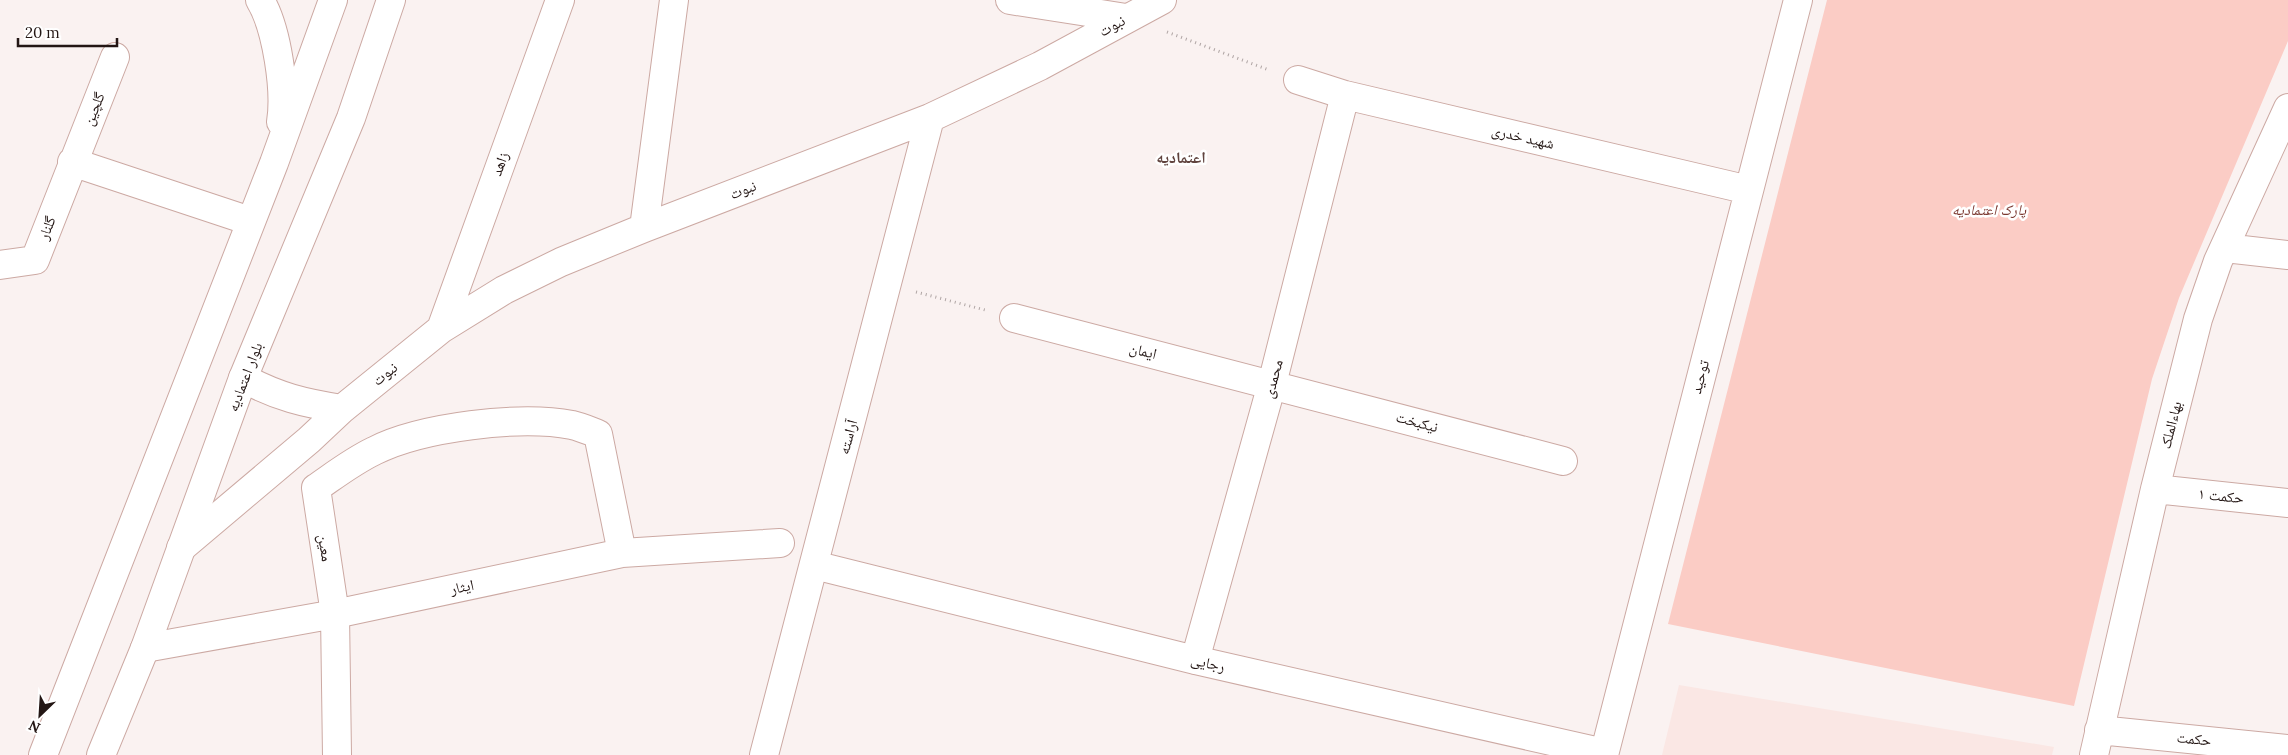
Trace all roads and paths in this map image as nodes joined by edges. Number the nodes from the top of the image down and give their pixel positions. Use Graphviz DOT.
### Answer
graph roads {
  1 [pos="260,0"];
  2 [pos="333,0"];
  3 [pos="391,0"];
  4 [pos="560,0"];
  5 [pos="674,0"];
  6 [pos="1010,0"];
  7 [pos="1162,0"];
  8 [pos="1798,0"];
  9 [pos="1126,18"];
  10 [pos="116,57"];
  11 [pos="1298,80"];
  12 [pos="1345,95"];
  13 [pos="2288,108"];
  14 [pos="930,118"];
  15 [pos="72,162"];
  16 [pos="274,162"];
  17 [pos="1749,190"];
  18 [pos="250,221"];
  19 [pos="644,228"];
  20 [pos="2224,248"];
  21 [pos="2288,255"];
  22 [pos="0,265"];
  23 [pos="887,285"];
  24 [pos="1014,318"];
  25 [pos="441,329"];
  26 [pos="243,378"];
  27 [pos="1272,384"];
  28 [pos="342,409"];
  29 [pos="308,440"];
  30 [pos="1563,461"];
  31 [pos="316,488"];
  32 [pos="2155,489"];
  33 [pos="2288,503"];
  34 [pos="780,544"];
  35 [pos="181,548"];
  36 [pos="622,553"];
  37 [pos="814,565"];
  38 [pos="335,614"];
  39 [pos="145,648"];
  40 [pos="1196,660"];
  41 [pos="2097,742"];
  42 [pos="2288,749"];
  43 [pos="1604,754"];
  44 [pos="43,755"];
  45 [pos="101,755"];
  46 [pos="337,755"];
  47 [pos="764,755"];
  1 -- 16 [label="street"];
  2 -- 16 [label="street"];
  3 -- 26 [label="street, بلوار اعتمادیه"];
  4 -- 25 [label="street, زاهد"];
  5 -- 19 [label="street"];
  6 -- 9 [label="street"];
  7 -- 9 [label="street, نبوت"];
  8 -- 17 [label="street, توحید"];
  9 -- 11 [label="path"];
  9 -- 14 [label="street, نبوت"];
  10 -- 15 [label="street, گلچین"];
  11 -- 12 [label="street, شهید خدری"];
  12 -- 17 [label="street, شهید خدری"];
  12 -- 27 [label="street, محمدی"];
  13 -- 20 [label="street, بهاءالملک"];
  14 -- 19 [label="street, نبوت"];
  14 -- 23 [label="street, آراسته"];
  15 -- 18 [label="street"];
  15 -- 22 [label="street, گلنار"];
  16 -- 18 [label="street"];
  17 -- 43 [label="street, توحید"];
  18 -- 44 [label="street"];
  19 -- 25 [label="street, نبوت"];
  20 -- 21 [label="street"];
  20 -- 32 [label="street, بهاءالملک"];
  23 -- 24 [label="path"];
  23 -- 37 [label="street, آراسته"];
  24 -- 27 [label="street, ایمان"];
  25 -- 28 [label="street, نبوت"];
  26 -- 28 [label="street"];
  26 -- 35 [label="street, بلوار اعتمادیه"];
  27 -- 30 [label="street, نیکبخت"];
  27 -- 40 [label="street, محمدی"];
  28 -- 29 [label="street, نبوت"];
  29 -- 31 [label="street, معین"];
  29 -- 35 [label="street, نبوت"];
  31 -- 36 [label="street"];
  31 -- 38 [label="street, معین"];
  32 -- 33 [label="street, حکمت ۱"];
  32 -- 41 [label="street, بهاءالملک"];
  34 -- 36 [label="street, ایثار"];
  35 -- 39 [label="street, بلوار اعتمادیه"];
  36 -- 38 [label="street, ایثار"];
  37 -- 40 [label="street, رجایی"];
  37 -- 47 [label="street, آراسته"];
  38 -- 39 [label="street, ایثار"];
  38 -- 46 [label="street, معین"];
  39 -- 45 [label="street, بلوار اعتمادیه"];
  40 -- 43 [label="street, رجایی"];
  41 -- 42 [label="street, حکمت"];
}
